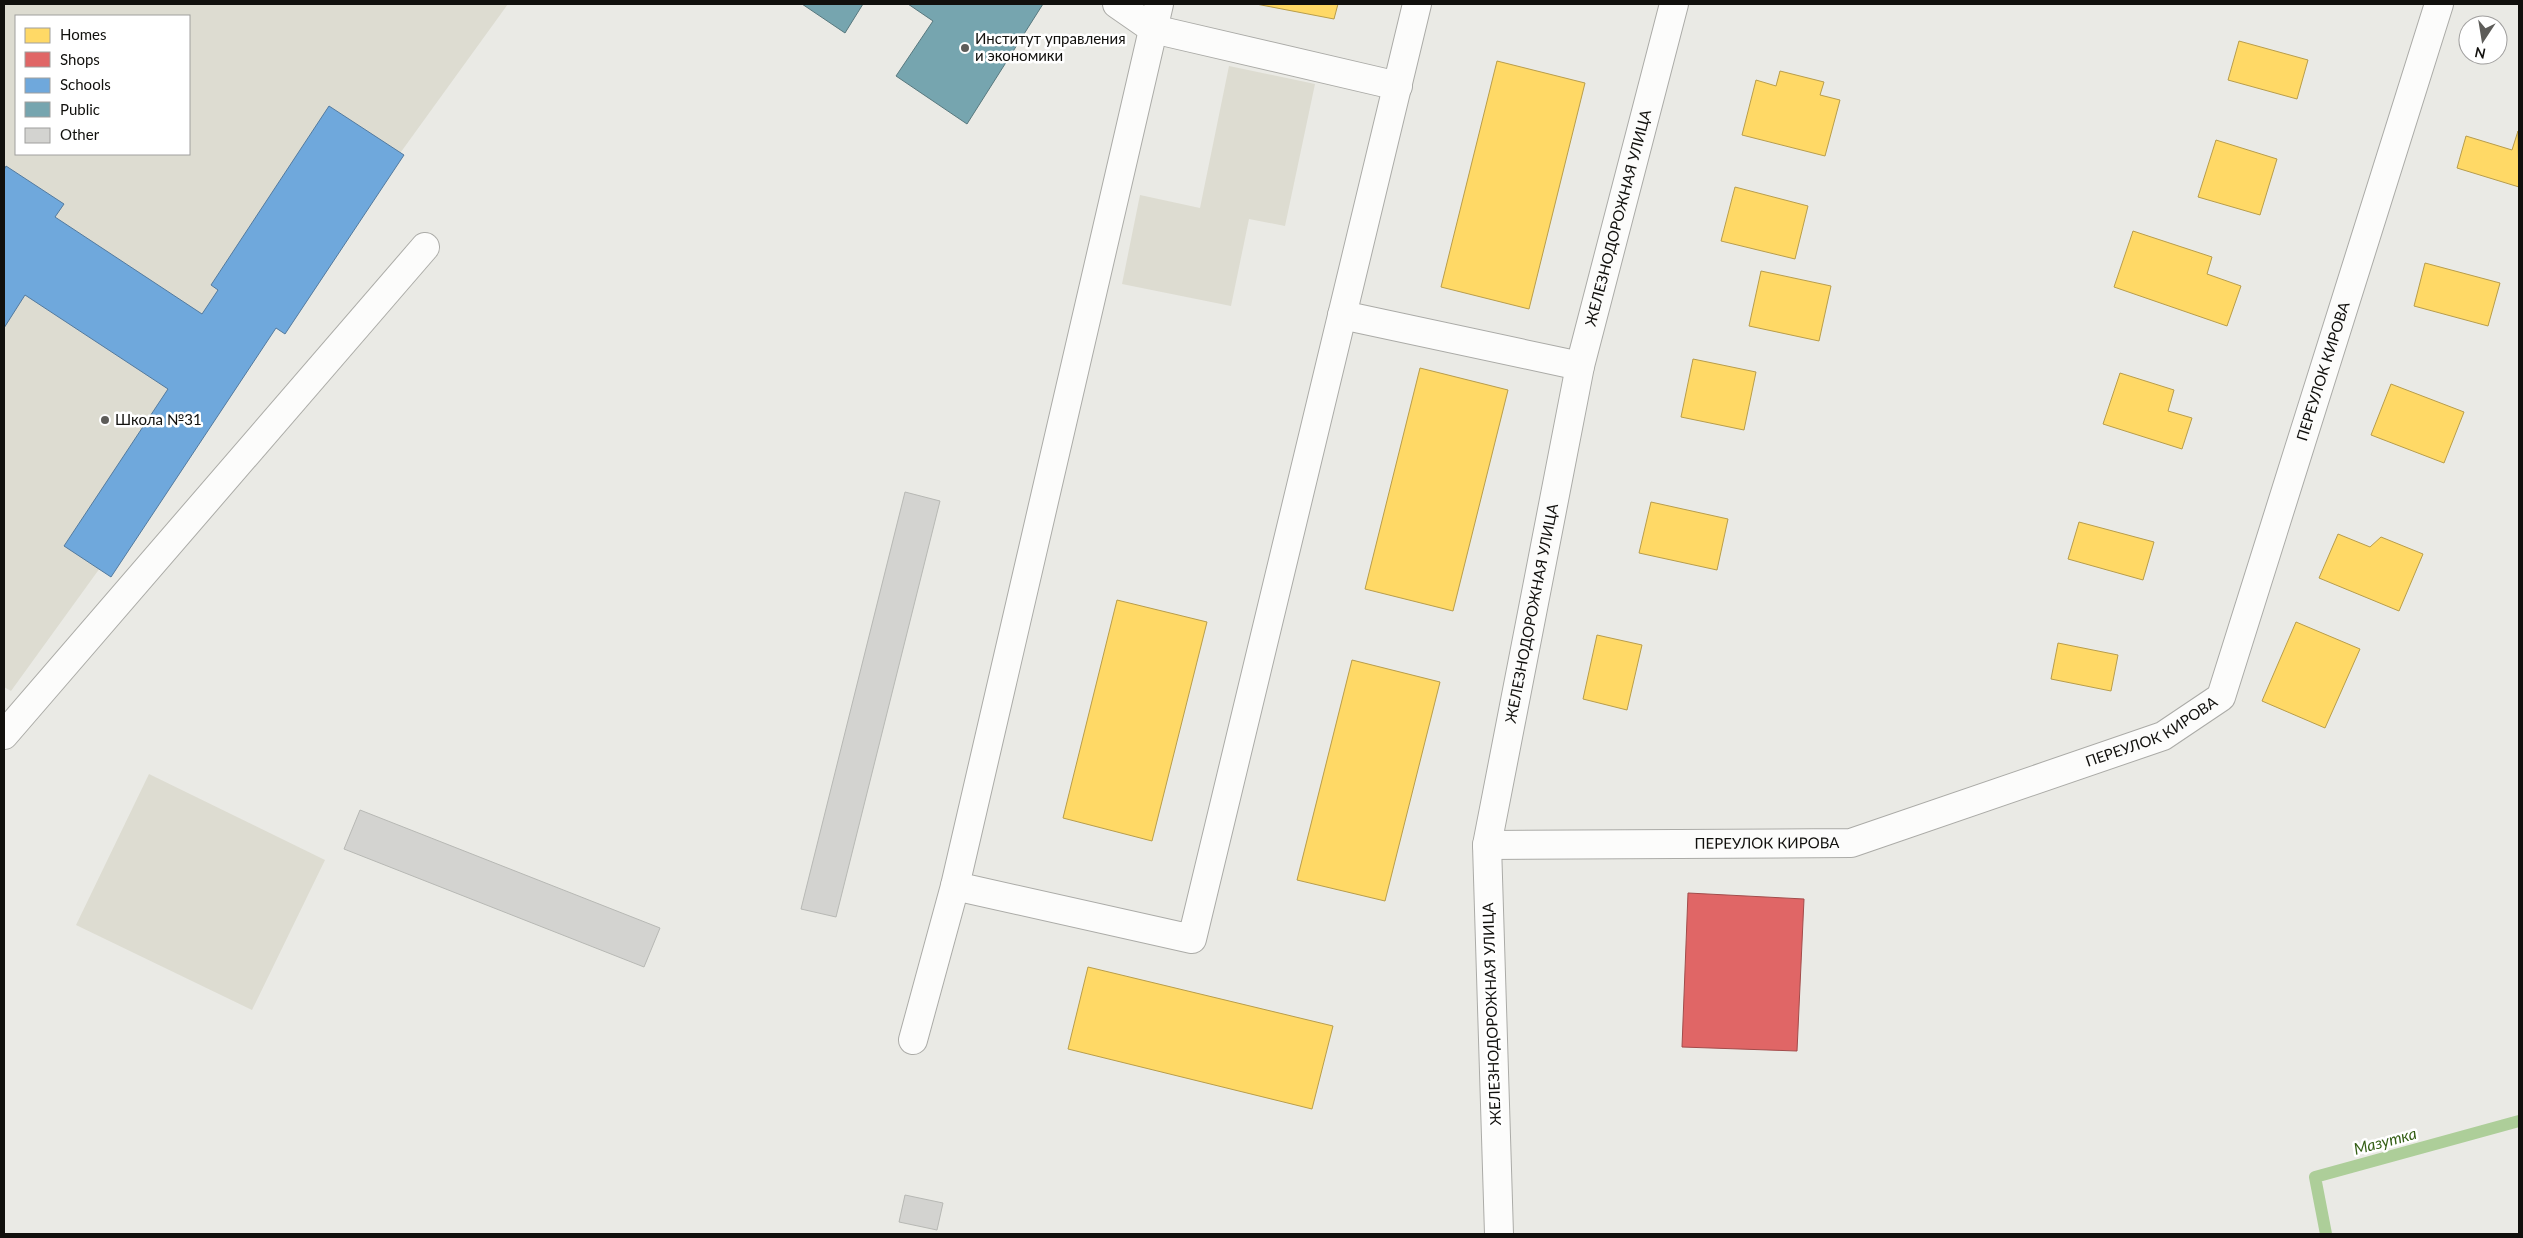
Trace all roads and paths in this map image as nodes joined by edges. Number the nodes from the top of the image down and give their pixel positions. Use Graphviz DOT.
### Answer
graph roads {
  1 [pos="1117,4"];
  2 [pos="1417,4"];
  3 [pos="1674,4"];
  4 [pos="2439,4"];
  5 [pos="1156,17"];
  6 [pos="1398,86"];
  7 [pos="426,247"];
  8 [pos="1342,315"];
  9 [pos="1580,366"];
  10 [pos="4,735"];
  11 [pos="1487,845"];
  12 [pos="955,886"];
  13 [pos="913,1040"];
  14 [pos="1499,1234"];
  1 -- 5 [label="street"];
  2 -- 6 [label="street"];
  3 -- 9 [label="street, ЖЕЛЕЗНОДОРОЖНАЯ УЛИЦА"];
  4 -- 11 [label="street, ПЕРЕУЛОК КИРОВА"];
  5 -- 6 [label="street"];
  5 -- 12 [label="street"];
  6 -- 8 [label="street"];
  7 -- 10 [label="street"];
  8 -- 9 [label="street"];
  8 -- 12 [label="street"];
  9 -- 11 [label="street, ЖЕЛЕЗНОДОРОЖНАЯ УЛИЦА"];
  11 -- 14 [label="street, ЖЕЛЕЗНОДОРОЖНАЯ УЛИЦА"];
  12 -- 13 [label="street"];
}
